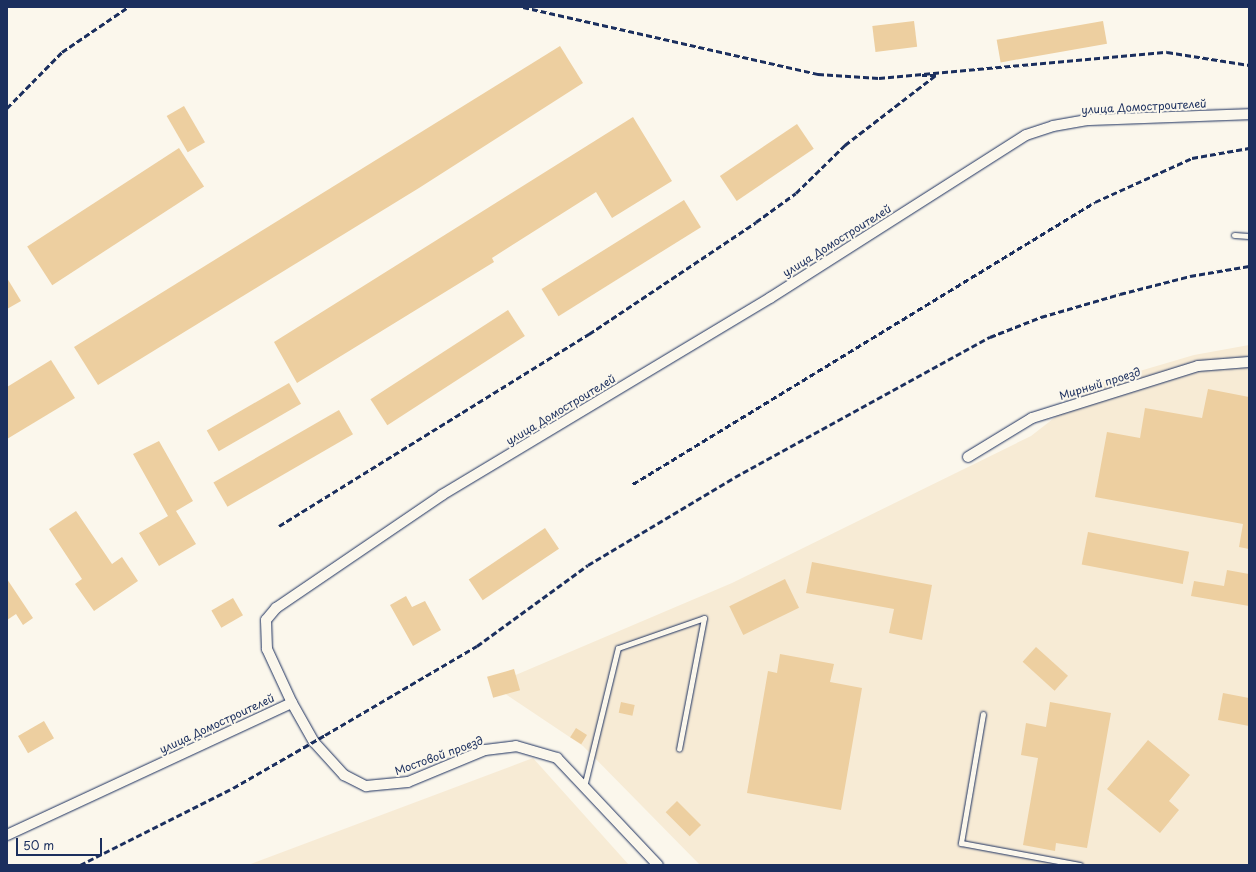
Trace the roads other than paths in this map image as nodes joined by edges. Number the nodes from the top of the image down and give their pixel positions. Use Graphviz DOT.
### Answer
graph roads {
  1 [pos="1249,114"];
  2 [pos="1234,235"];
  3 [pos="1249,236"];
  4 [pos="1249,362"];
  5 [pos="968,457"];
  6 [pos="292,703"];
  7 [pos="983,714"];
  8 [pos="678,748"];
  9 [pos="584,787"];
  10 [pos="7,835"];
  11 [pos="658,865"];
  12 [pos="1080,865"];
  1 -- 6 [label="street, улица Домостроителей"];
  2 -- 3 [label="lane"];
  4 -- 5 [label="street, Мирный проезд"];
  6 -- 9 [label="street, Мостовой проезд"];
  6 -- 10 [label="street, улица Домостроителей"];
  7 -- 12 [label="lane"];
  8 -- 9 [label="lane"];
  9 -- 11 [label="street, Мостовой проезд"];
}
